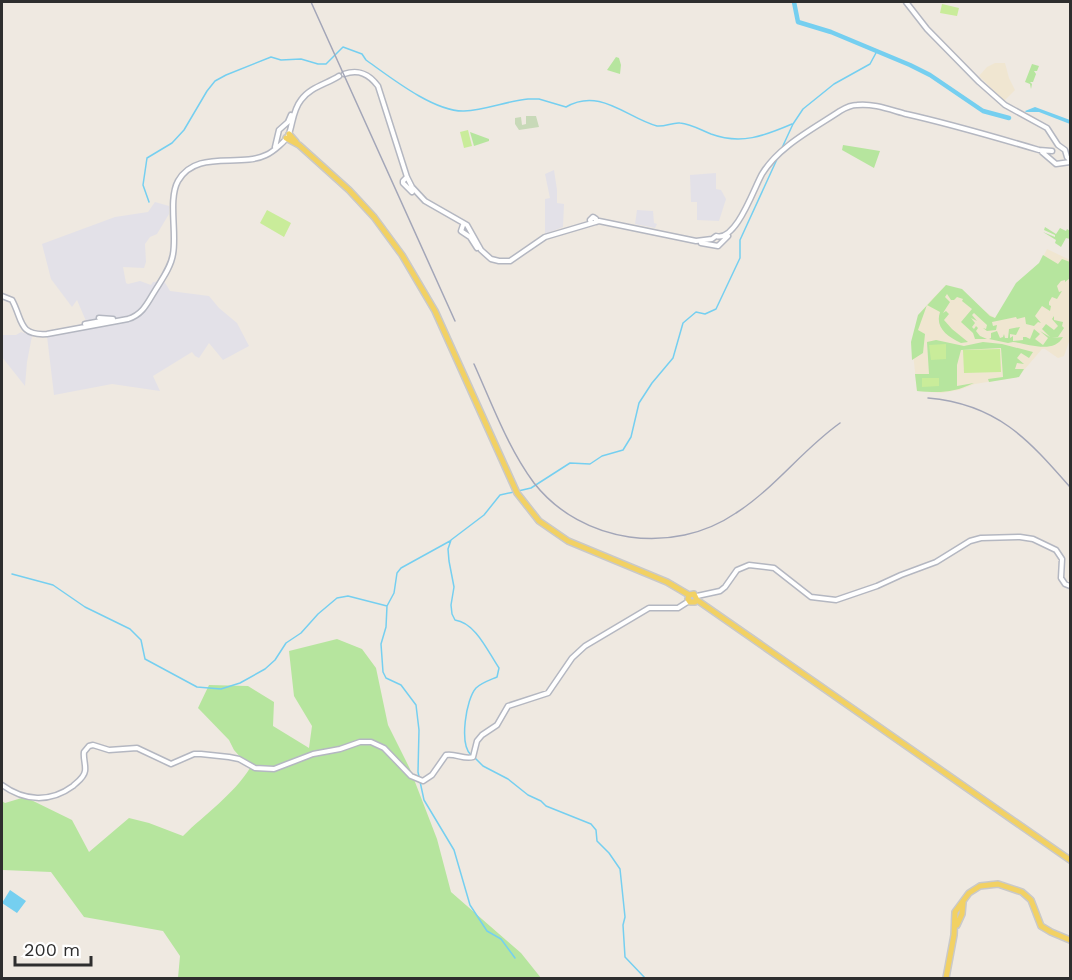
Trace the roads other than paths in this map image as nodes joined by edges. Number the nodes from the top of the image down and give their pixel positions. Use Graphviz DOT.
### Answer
graph roads {
  1 [pos="906,2"];
  2 [pos="355,72"];
  3 [pos="342,75"];
  4 [pos="286,133"];
  5 [pos="1056,149"];
  6 [pos="1039,150"];
  7 [pos="268,154"];
  8 [pos="1050,157"];
  9 [pos="1069,160"];
  10 [pos="404,167"];
  11 [pos="406,182"];
  12 [pos="421,198"];
  13 [pos="594,222"];
  14 [pos="462,226"];
  15 [pos="467,232"];
  16 [pos="174,233"];
  17 [pos="558,233"];
  18 [pos="546,239"];
  19 [pos="721,239"];
  20 [pos="712,242"];
  21 [pos="168,262"];
  22 [pos="165,274"];
  23 [pos="160,281"];
  24 [pos="2,295"];
  25 [pos="150,295"];
  26 [pos="144,305"];
  27 [pos="137,315"];
  28 [pos="120,318"];
  29 [pos="112,321"];
  30 [pos="89,325"];
  31 [pos="74,327"];
  32 [pos="26,330"];
  33 [pos="58,330"];
  34 [pos="67,330"];
  35 [pos="35,332"];
  36 [pos="1071,586"];
  37 [pos="689,598"];
  38 [pos="697,598"];
  39 [pos="2,785"];
  40 [pos="1071,860"];
  41 [pos="1071,940"];
  42 [pos="946,978"];
  1 -- 5 [label="street"];
  2 -- 3 [label="street"];
  2 -- 10 [label="street"];
  2 -- 11 [label="street"];
  3 -- 4 [label="street"];
  3 -- 4 [label="street"];
  4 -- 7 [label="street"];
  4 -- 7 [label="street"];
  4 -- 37 [label="main road"];
  5 -- 6 [label="street"];
  5 -- 8 [label="street"];
  5 -- 9 [label="street"];
  6 -- 8 [label="street"];
  6 -- 19 [label="street"];
  7 -- 16 [label="street"];
  8 -- 9 [label="street"];
  10 -- 11 [label="street"];
  10 -- 12 [label="street"];
  11 -- 12 [label="street"];
  11 -- 14 [label="street"];
  12 -- 14 [label="street"];
  13 -- 17 [label="street"];
  13 -- 18 [label="street"];
  13 -- 20 [label="street"];
  13 -- 20 [label="street"];
  14 -- 15 [label="street"];
  14 -- 15 [label="street"];
  15 -- 17 [label="street"];
  15 -- 18 [label="street"];
  16 -- 21 [label="street"];
  16 -- 22 [label="street"];
  17 -- 18 [label="street"];
  19 -- 20 [label="street"];
  19 -- 20 [label="street"];
  21 -- 22 [label="street"];
  21 -- 25 [label="street"];
  22 -- 23 [label="street"];
  23 -- 25 [label="street"];
  23 -- 27 [label="street"];
  24 -- 32 [label="street"];
  24 -- 35 [label="street"];
  25 -- 26 [label="street"];
  26 -- 27 [label="street"];
  26 -- 28 [label="street"];
  27 -- 28 [label="street"];
  27 -- 29 [label="street"];
  28 -- 29 [label="street"];
  29 -- 30 [label="street"];
  29 -- 30 [label="street"];
  30 -- 31 [label="street"];
  30 -- 34 [label="street"];
  31 -- 33 [label="street"];
  31 -- 34 [label="street"];
  32 -- 34 [label="street"];
  32 -- 35 [label="street"];
  33 -- 34 [label="street"];
  33 -- 35 [label="street"];
  36 -- 38 [label="street"];
  37 -- 38 [label="main road"];
  37 -- 39 [label="street"];
  38 -- 40 [label="main road"];
  41 -- 42 [label="main road"];
}
